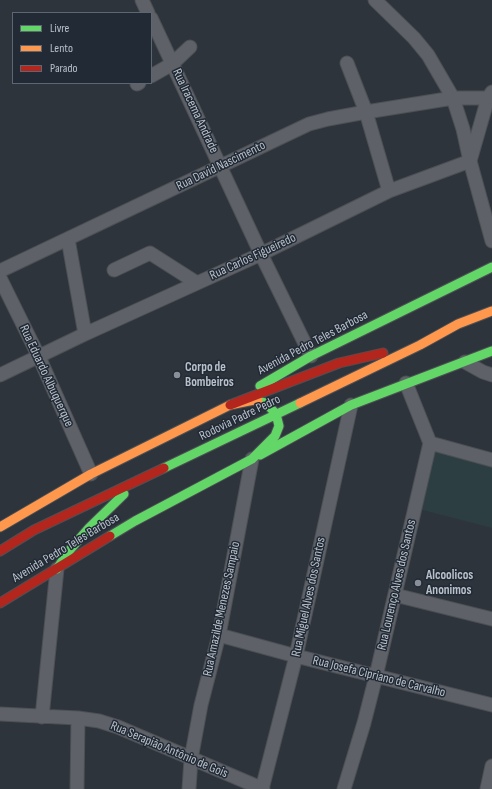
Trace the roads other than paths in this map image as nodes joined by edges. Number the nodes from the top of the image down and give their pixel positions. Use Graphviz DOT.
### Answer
graph roads {
  1 [pos="142,0"];
  2 [pos="375,0"];
  3 [pos="148,12"];
  4 [pos="152,20"];
  5 [pos="190,47"];
  6 [pos="347,62"];
  7 [pos="172,64"];
  8 [pos="152,75"];
  9 [pos="490,95"];
  10 [pos="454,98"];
  11 [pos="366,112"];
  12 [pos="470,161"];
  13 [pos="221,167"];
  14 [pos="389,191"];
  15 [pos="68,239"];
  16 [pos="492,241"];
  17 [pos="261,254"];
  18 [pos="492,267"];
  19 [pos="114,270"];
  20 [pos="0,271"];
  21 [pos="0,278"];
  22 [pos="197,283"];
  23 [pos="492,311"];
  24 [pos="85,334"];
  25 [pos="420,345"];
  26 [pos="492,351"];
  27 [pos="311,356"];
  28 [pos="39,357"];
  29 [pos="465,362"];
  30 [pos="0,375"];
  31 [pos="492,375"];
  32 [pos="406,383"];
  33 [pos="230,405"];
  34 [pos="351,405"];
  35 [pos="276,414"];
  36 [pos="430,443"];
  37 [pos="252,460"];
  38 [pos="492,460"];
  39 [pos="91,474"];
  40 [pos="137,481"];
  41 [pos="0,527"];
  42 [pos="0,551"];
  43 [pos="57,569"];
  44 [pos="395,595"];
  45 [pos="0,603"];
  46 [pos="492,619"];
  47 [pos="219,635"];
  48 [pos="296,656"];
  49 [pos="376,676"];
  50 [pos="492,705"];
  51 [pos="0,714"];
  52 [pos="42,717"];
  53 [pos="78,718"];
  54 [pos="191,759"];
  55 [pos="492,766"];
  56 [pos="77,789"];
  57 [pos="189,789"];
  58 [pos="263,789"];
  59 [pos="344,789"];
  60 [pos="487,789"];
  1 -- 3 [label="street"];
  2 -- 10 [label="street"];
  4 -- 7 [label="street, Rua Iracema Andrade"];
  5 -- 7 [label="street"];
  6 -- 11 [label="street"];
  7 -- 8 [label="street"];
  7 -- 13 [label="street, Rua Iracema Andrade"];
  9 -- 10 [label="street, Rua David Nascimento"];
  9 -- 12 [label="street"];
  10 -- 11 [label="street, Rua David Nascimento"];
  10 -- 12 [label="street"];
  11 -- 13 [label="street, Rua David Nascimento"];
  11 -- 14 [label="street"];
  12 -- 14 [label="street, Rua Carlos Figueiredo"];
  12 -- 16 [label="street"];
  13 -- 15 [label="street, Rua David Nascimento"];
  13 -- 17 [label="street, Rua Iracema Andrade"];
  14 -- 17 [label="street, Rua Carlos Figueiredo"];
  15 -- 20 [label="street, Rua David Nascimento"];
  15 -- 24 [label="street"];
  17 -- 22 [label="street, Rua Carlos Figueiredo"];
  17 -- 27 [label="street, Rua Iracema Andrade"];
  18 -- 27 [label="main road, Avenida Pedro Teles Barbosa"];
  19 -- 22 [label="street"];
  21 -- 28 [label="street, Rua Eduardo Albuquerque"];
  22 -- 24 [label="street, Rua Carlos Figueiredo"];
  23 -- 25 [label="main road, Rodovia Padre Pedro"];
  24 -- 28 [label="street, Rua Carlos Figueiredo"];
  25 -- 33 [label="main road"];
  25 -- 35 [label="main road, Rodovia Padre Pedro"];
  26 -- 29 [label="main road, Avenida Pedro Teles Barbosa"];
  27 -- 33 [label="main road, Avenida Pedro Teles Barbosa"];
  28 -- 30 [label="street, Rua Carlos Figueiredo"];
  28 -- 39 [label="street, Rua Eduardo Albuquerque"];
  29 -- 31 [label="street"];
  29 -- 32 [label="main road, Avenida Pedro Teles Barbosa"];
  32 -- 34 [label="main road, Avenida Pedro Teles Barbosa"];
  32 -- 36 [label="street"];
  33 -- 35 [label="main road"];
  33 -- 39 [label="main road, Avenida Pedro Teles Barbosa"];
  34 -- 37 [label="main road, Avenida Pedro Teles Barbosa"];
  34 -- 48 [label="street, Rua Miguel Alves dos Santos"];
  35 -- 37 [label="main road"];
  35 -- 40 [label="main road, Rodovia Padre Pedro"];
  36 -- 38 [label="street"];
  36 -- 44 [label="street, Rua Lourenço Alves dos Santos"];
  37 -- 43 [label="main road, Avenida Pedro Teles Barbosa"];
  37 -- 47 [label="street, Rua Amazilde Menezes Sampaio"];
  39 -- 41 [label="main road, Avenida Pedro Teles Barbosa"];
  40 -- 42 [label="main road, Rodovia Padre Pedro"];
  40 -- 43 [label="main road"];
  43 -- 45 [label="main road, Avenida Pedro Teles Barbosa"];
  43 -- 52 [label="street"];
  44 -- 46 [label="street"];
  44 -- 49 [label="street, Rua Lourenço Alves dos Santos"];
  47 -- 48 [label="street, Rua Josefa Cipriano de Carvalho"];
  47 -- 54 [label="street, Rua Amazilde Menezes Sampaio"];
  48 -- 49 [label="street, Rua Josefa Cipriano de Carvalho"];
  48 -- 58 [label="street, Rua Miguel Alves dos Santos"];
  49 -- 50 [label="street, Rua Josefa Cipriano de Carvalho"];
  49 -- 59 [label="street, Rua Lourenço Alves dos Santos"];
  51 -- 52 [label="street, Rua Serapião Antônio de Gois"];
  52 -- 53 [label="street, Rua Serapião Antônio de Gois"];
  53 -- 54 [label="street, Rua Serapião Antônio de Gois"];
  53 -- 56 [label="street"];
  54 -- 57 [label="street, Rua Amazilde Menezes Sampaio"];
  54 -- 58 [label="street, Rua Serapião Antônio de Gois"];
  55 -- 60 [label="street"];
}
